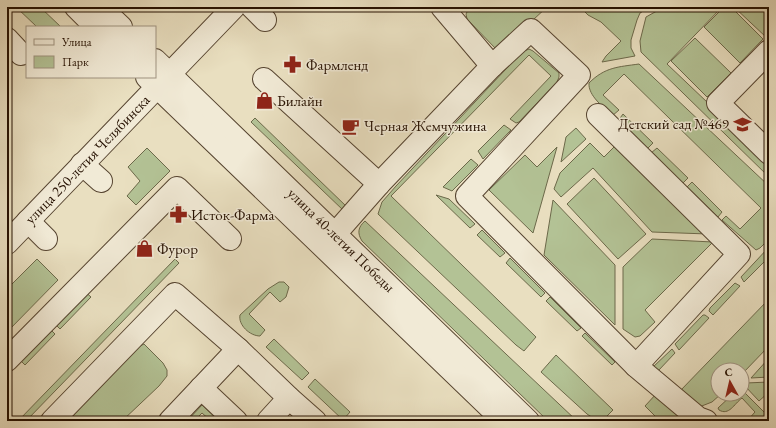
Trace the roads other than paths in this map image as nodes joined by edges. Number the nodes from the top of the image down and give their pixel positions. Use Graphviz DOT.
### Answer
graph roads {
  1 [pos="76,7"];
  2 [pos="100,7"];
  3 [pos="234,7"];
  4 [pos="452,10"];
  5 [pos="95,26"];
  6 [pos="120,26"];
  7 [pos="769,51"];
  8 [pos="492,66"];
  9 [pos="157,74"];
  10 [pos="154,78"];
  11 [pos="264,78"];
  12 [pos="598,115"];
  13 [pos="769,153"];
  14 [pos="82,164"];
  15 [pos="101,181"];
  16 [pos="379,184"];
  17 [pos="28,221"];
  18 [pos="335,234"];
  19 [pos="46,239"];
  20 [pos="230,239"];
  21 [pos="7,243"];
  22 [pos="238,349"];
  23 [pos="7,360"];
  24 [pos="636,366"];
  25 [pos="201,388"];
  26 [pos="289,398"];
  27 [pos="52,421"];
  28 [pos="170,421"];
  29 [pos="236,421"];
  30 [pos="268,421"];
  31 [pos="315,421"];
  32 [pos="504,421"];
  33 [pos="528,421"];
  34 [pos="706,421"];
  1 -- 5 [label="street"];
  2 -- 6 [label="street"];
  3 -- 9 [label="street, улица 250-летия Челябинска"];
  4 -- 8 [label="street"];
  7 -- 13 [label="street"];
  8 -- 16 [label="street"];
  8 -- 24 [label="street"];
  9 -- 18 [label="street, улица 40-летия Победы"];
  9 -- 32 [label="street, улица 40-летия Победы"];
  10 -- 14 [label="street, улица 250-летия Челябинска"];
  11 -- 16 [label="street"];
  12 -- 24 [label="street"];
  14 -- 15 [label="street"];
  14 -- 17 [label="street, улица 250-летия Челябинска"];
  16 -- 18 [label="street"];
  17 -- 19 [label="street"];
  17 -- 21 [label="street, улица 250-летия Челябинска"];
  18 -- 33 [label="street, улица 40-летия Победы"];
  20 -- 23 [label="street"];
  22 -- 25 [label="street"];
  22 -- 26 [label="street"];
  22 -- 27 [label="street"];
  24 -- 34 [label="street"];
  25 -- 28 [label="street"];
  25 -- 29 [label="street"];
  26 -- 30 [label="street"];
  26 -- 31 [label="street"];
}
